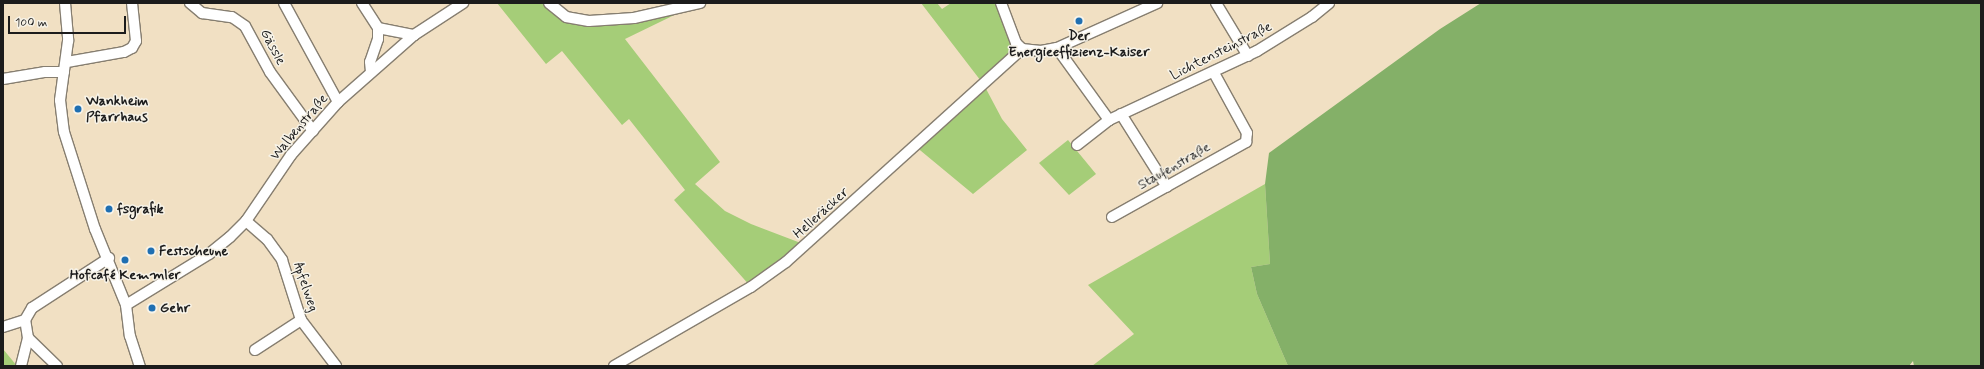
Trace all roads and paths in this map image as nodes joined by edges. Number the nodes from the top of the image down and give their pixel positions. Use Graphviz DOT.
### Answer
graph roads {
  1 [pos="65,3"];
  2 [pos="132,3"];
  3 [pos="190,3"];
  4 [pos="284,3"];
  5 [pos="362,3"];
  6 [pos="463,3"];
  7 [pos="549,3"];
  8 [pos="700,3"];
  9 [pos="1001,3"];
  10 [pos="1158,3"];
  11 [pos="1216,3"];
  12 [pos="1328,3"];
  13 [pos="378,28"];
  14 [pos="414,35"];
  15 [pos="1057,48"];
  16 [pos="1022,49"];
  17 [pos="1248,56"];
  18 [pos="67,62"];
  19 [pos="370,71"];
  20 [pos="64,72"];
  21 [pos="1214,73"];
  22 [pos="3,79"];
  23 [pos="338,102"];
  24 [pos="1121,114"];
  25 [pos="1109,120"];
  26 [pos="313,131"];
  27 [pos="1077,145"];
  28 [pos="1167,187"];
  29 [pos="1112,218"];
  30 [pos="246,221"];
  31 [pos="109,258"];
  32 [pos="126,305"];
  33 [pos="25,320"];
  34 [pos="301,320"];
  35 [pos="3,327"];
  36 [pos="28,338"];
  37 [pos="255,350"];
  38 [pos="21,366"];
  39 [pos="57,366"];
  40 [pos="140,366"];
  41 [pos="336,366"];
  42 [pos="614,366"];
  1 -- 18 [label="street"];
  2 -- 18 [label="street"];
  3 -- 26 [label="street, Gässle"];
  4 -- 23 [label="street"];
  5 -- 13 [label="street"];
  6 -- 14 [label="street, Walbenstraße"];
  7 -- 8 [label="street"];
  9 -- 16 [label="street"];
  10 -- 15 [label="street"];
  11 -- 17 [label="street"];
  12 -- 17 [label="street, Lichtensteinstraße"];
  13 -- 14 [label="street"];
  13 -- 19 [label="street"];
  14 -- 19 [label="street, Walbenstraße"];
  15 -- 16 [label="street"];
  15 -- 25 [label="street"];
  16 -- 42 [label="street, Helleräcker"];
  17 -- 21 [label="street, Lichtensteinstraße"];
  18 -- 20 [label="street"];
  19 -- 23 [label="street, Walbenstraße"];
  20 -- 22 [label="street"];
  20 -- 31 [label="street"];
  21 -- 24 [label="street, Lichtensteinstraße"];
  21 -- 28 [label="street, Staufenstraße"];
  23 -- 26 [label="street, Walbenstraße"];
  24 -- 25 [label="street, Lichtensteinstraße"];
  24 -- 28 [label="street"];
  25 -- 27 [label="street, Lichtensteinstraße"];
  26 -- 30 [label="street, Walbenstraße"];
  28 -- 29 [label="street, Staufenstraße"];
  30 -- 32 [label="street, Walbenstraße"];
  30 -- 34 [label="street, Apfelweg"];
  31 -- 32 [label="street"];
  31 -- 33 [label="street"];
  32 -- 40 [label="street"];
  33 -- 35 [label="street"];
  33 -- 36 [label="street"];
  34 -- 37 [label="street"];
  34 -- 41 [label="street, Apfelweg"];
  36 -- 38 [label="street"];
  36 -- 39 [label="street"];
}
